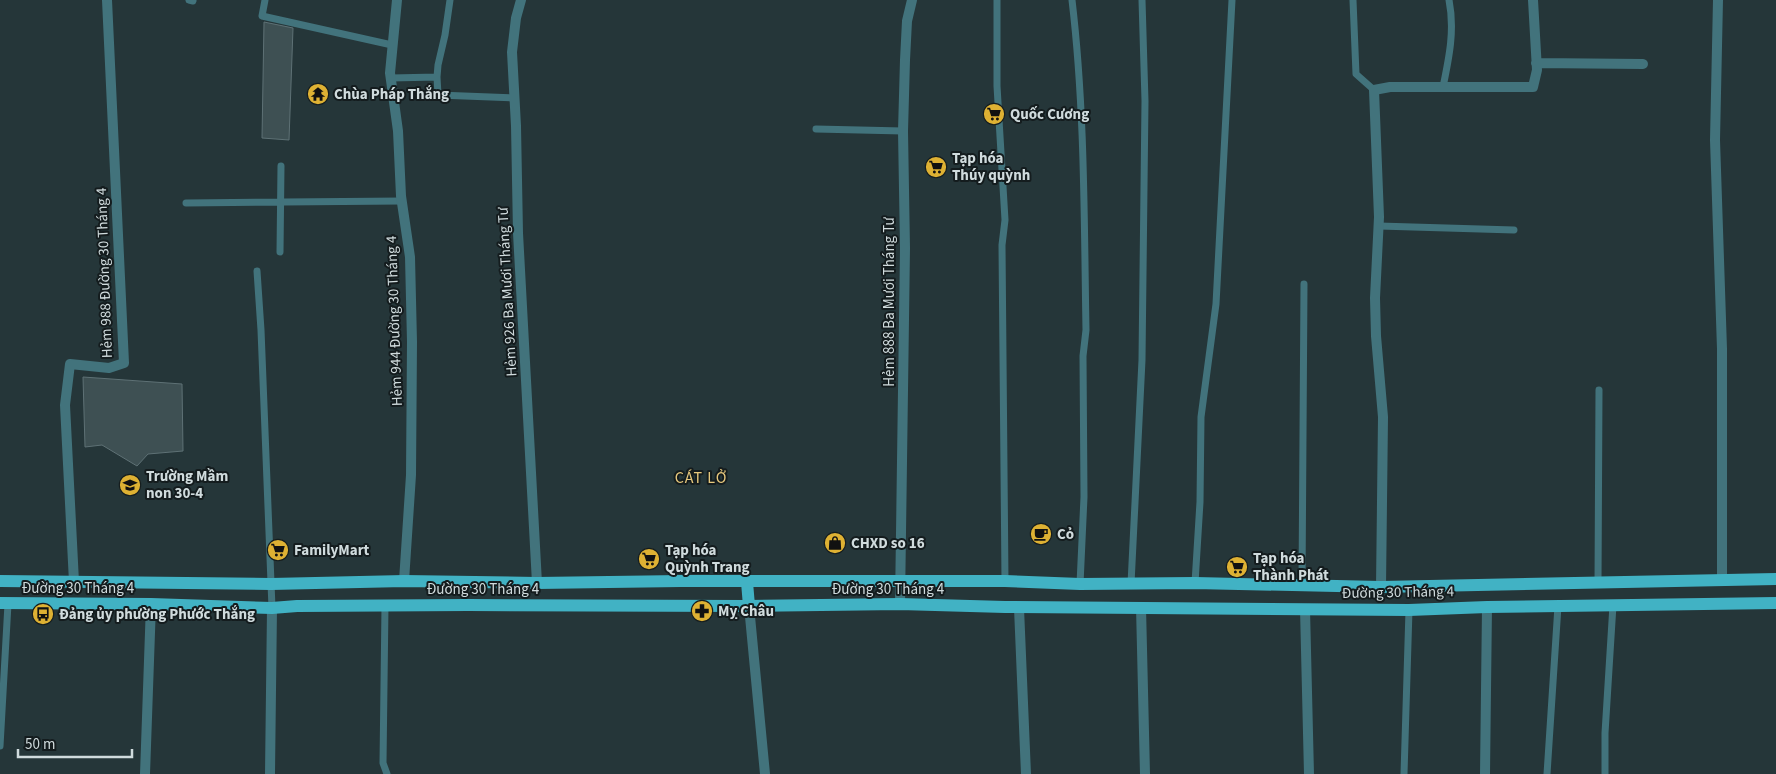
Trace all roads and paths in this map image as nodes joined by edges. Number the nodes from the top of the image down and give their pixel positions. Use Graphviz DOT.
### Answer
graph roads {
  1 [pos="107,0"];
  2 [pos="265,0"];
  3 [pos="397,0"];
  4 [pos="450,0"];
  5 [pos="521,0"];
  6 [pos="912,0"];
  7 [pos="997,0"];
  8 [pos="1072,0"];
  9 [pos="1142,0"];
  10 [pos="1232,0"];
  11 [pos="1353,0"];
  12 [pos="1449,0"];
  13 [pos="1533,0"];
  14 [pos="1718,0"];
  15 [pos="392,46"];
  16 [pos="1536,63"];
  17 [pos="1643,64"];
  18 [pos="437,77"];
  19 [pos="391,78"];
  20 [pos="1443,87"];
  21 [pos="1374,90"];
  22 [pos="514,98"];
  23 [pos="816,129"];
  24 [pos="903,131"];
  25 [pos="281,166"];
  26 [pos="402,201"];
  27 [pos="281,202"];
  28 [pos="186,203"];
  29 [pos="1379,226"];
  30 [pos="1514,230"];
  31 [pos="280,252"];
  32 [pos="257,272"];
  33 [pos="1304,284"];
  34 [pos="1599,390"];
  35 [pos="1776,579"];
  36 [pos="0,581"];
  37 [pos="404,581"];
  38 [pos="1005,581"];
  39 [pos="1722,581"];
  40 [pos="74,582"];
  41 [pos="747,582"];
  42 [pos="901,582"];
  43 [pos="537,583"];
  44 [pos="1195,583"];
  45 [pos="1598,583"];
  46 [pos="271,584"];
  47 [pos="1080,584"];
  48 [pos="1130,584"];
  49 [pos="1302,586"];
  50 [pos="1381,587"];
  51 [pos="4,604"];
  52 [pos="151,604"];
  53 [pos="900,604"];
  54 [pos="1776,604"];
  55 [pos="1613,605"];
  56 [pos="386,606"];
  57 [pos="749,606"];
  58 [pos="1558,606"];
  59 [pos="1487,607"];
  60 [pos="272,608"];
  61 [pos="1019,608"];
  62 [pos="1140,608"];
  63 [pos="1305,609"];
  64 [pos="1409,610"];
  65 [pos="0,746"];
  66 [pos="145,774"];
  67 [pos="270,774"];
  68 [pos="387,774"];
  69 [pos="765,774"];
  70 [pos="1026,774"];
  71 [pos="1145,774"];
  72 [pos="1310,774"];
  73 [pos="1404,774"];
  74 [pos="1485,774"];
  75 [pos="1548,774"];
  76 [pos="1605,774"];
  1 -- 40 [label="street, Hẻm 988 Đường 30 Tháng 4"];
  2 -- 15 [label="lane"];
  3 -- 15 [label="street, Hẻm 944 Đường 30 Tháng 4"];
  4 -- 18 [label="lane"];
  5 -- 22 [label="street, Hẻm 926 Ba Mươi Tháng Tư"];
  6 -- 24 [label="street, Hẻm 888 Ba Mươi Tháng Tư"];
  7 -- 38 [label="lane"];
  8 -- 47 [label="lane"];
  9 -- 48 [label="lane"];
  10 -- 44 [label="lane"];
  11 -- 21 [label="lane"];
  12 -- 20 [label="lane"];
  13 -- 16 [label="street"];
  14 -- 39 [label="street"];
  15 -- 19 [label="street, Hẻm 944 Đường 30 Tháng 4"];
  16 -- 17 [label="street"];
  16 -- 20 [label="street"];
  18 -- 19 [label="lane"];
  18 -- 22 [label="lane"];
  19 -- 26 [label="street, Hẻm 944 Đường 30 Tháng 4"];
  20 -- 21 [label="street"];
  21 -- 29 [label="street"];
  22 -- 43 [label="street, Hẻm 926 Ba Mươi Tháng Tư"];
  23 -- 24 [label="lane"];
  24 -- 42 [label="street, Hẻm 888 Ba Mươi Tháng Tư"];
  25 -- 27 [label="lane"];
  26 -- 27 [label="lane"];
  26 -- 37 [label="street, Hẻm 944 Đường 30 Tháng 4"];
  27 -- 28 [label="lane"];
  27 -- 31 [label="lane"];
  29 -- 30 [label="lane"];
  29 -- 50 [label="street"];
  32 -- 46 [label="lane"];
  33 -- 49 [label="lane"];
  34 -- 45 [label="lane"];
  35 -- 39 [label="main road, Đường 30 Tháng 4"];
  36 -- 40 [label="main road, Đường 30 Tháng 4"];
  37 -- 43 [label="main road, Đường 30 Tháng 4"];
  37 -- 46 [label="main road, Đường 30 Tháng 4"];
  38 -- 42 [label="main road, Đường 30 Tháng 4"];
  38 -- 47 [label="main road, Đường 30 Tháng 4"];
  39 -- 45 [label="main road, Đường 30 Tháng 4"];
  40 -- 46 [label="main road, Đường 30 Tháng 4"];
  41 -- 42 [label="main road, Đường 30 Tháng 4"];
  41 -- 43 [label="main road, Đường 30 Tháng 4"];
  41 -- 57 [label="main road"];
  42 -- 53 [label="street, Hẻm 888 Ba Mươi Tháng Tư"];
  44 -- 48 [label="main road, Đường 30 Tháng 4"];
  44 -- 49 [label="main road, Đường 30 Tháng 4"];
  45 -- 50 [label="main road, Đường 30 Tháng 4"];
  46 -- 60 [label="lane"];
  47 -- 48 [label="main road, Đường 30 Tháng 4"];
  49 -- 50 [label="main road, Đường 30 Tháng 4"];
  49 -- 63 [label="main road"];
  51 -- 52 [label="main road, Đường 30 Tháng 4"];
  51 -- 65 [label="lane"];
  52 -- 60 [label="main road, Đường 30 Tháng 4"];
  52 -- 66 [label="street"];
  53 -- 57 [label="main road, Đường 30 Tháng 4"];
  53 -- 61 [label="main road, Đường 30 Tháng 4"];
  54 -- 55 [label="main road, Đường 30 Tháng 4"];
  55 -- 58 [label="main road, Đường 30 Tháng 4"];
  55 -- 76 [label="lane"];
  56 -- 57 [label="main road, Đường 30 Tháng 4"];
  56 -- 60 [label="main road, Đường 30 Tháng 4"];
  56 -- 68 [label="lane"];
  57 -- 69 [label="street"];
  58 -- 59 [label="main road, Đường 30 Tháng 4"];
  58 -- 75 [label="lane"];
  59 -- 64 [label="main road, Đường 30 Tháng 4"];
  59 -- 74 [label="street"];
  60 -- 67 [label="street"];
  61 -- 62 [label="main road, Đường 30 Tháng 4"];
  61 -- 70 [label="street"];
  62 -- 63 [label="main road, Đường 30 Tháng 4"];
  62 -- 71 [label="street"];
  63 -- 64 [label="main road, Đường 30 Tháng 4"];
  63 -- 72 [label="street"];
  64 -- 73 [label="lane"];
}
